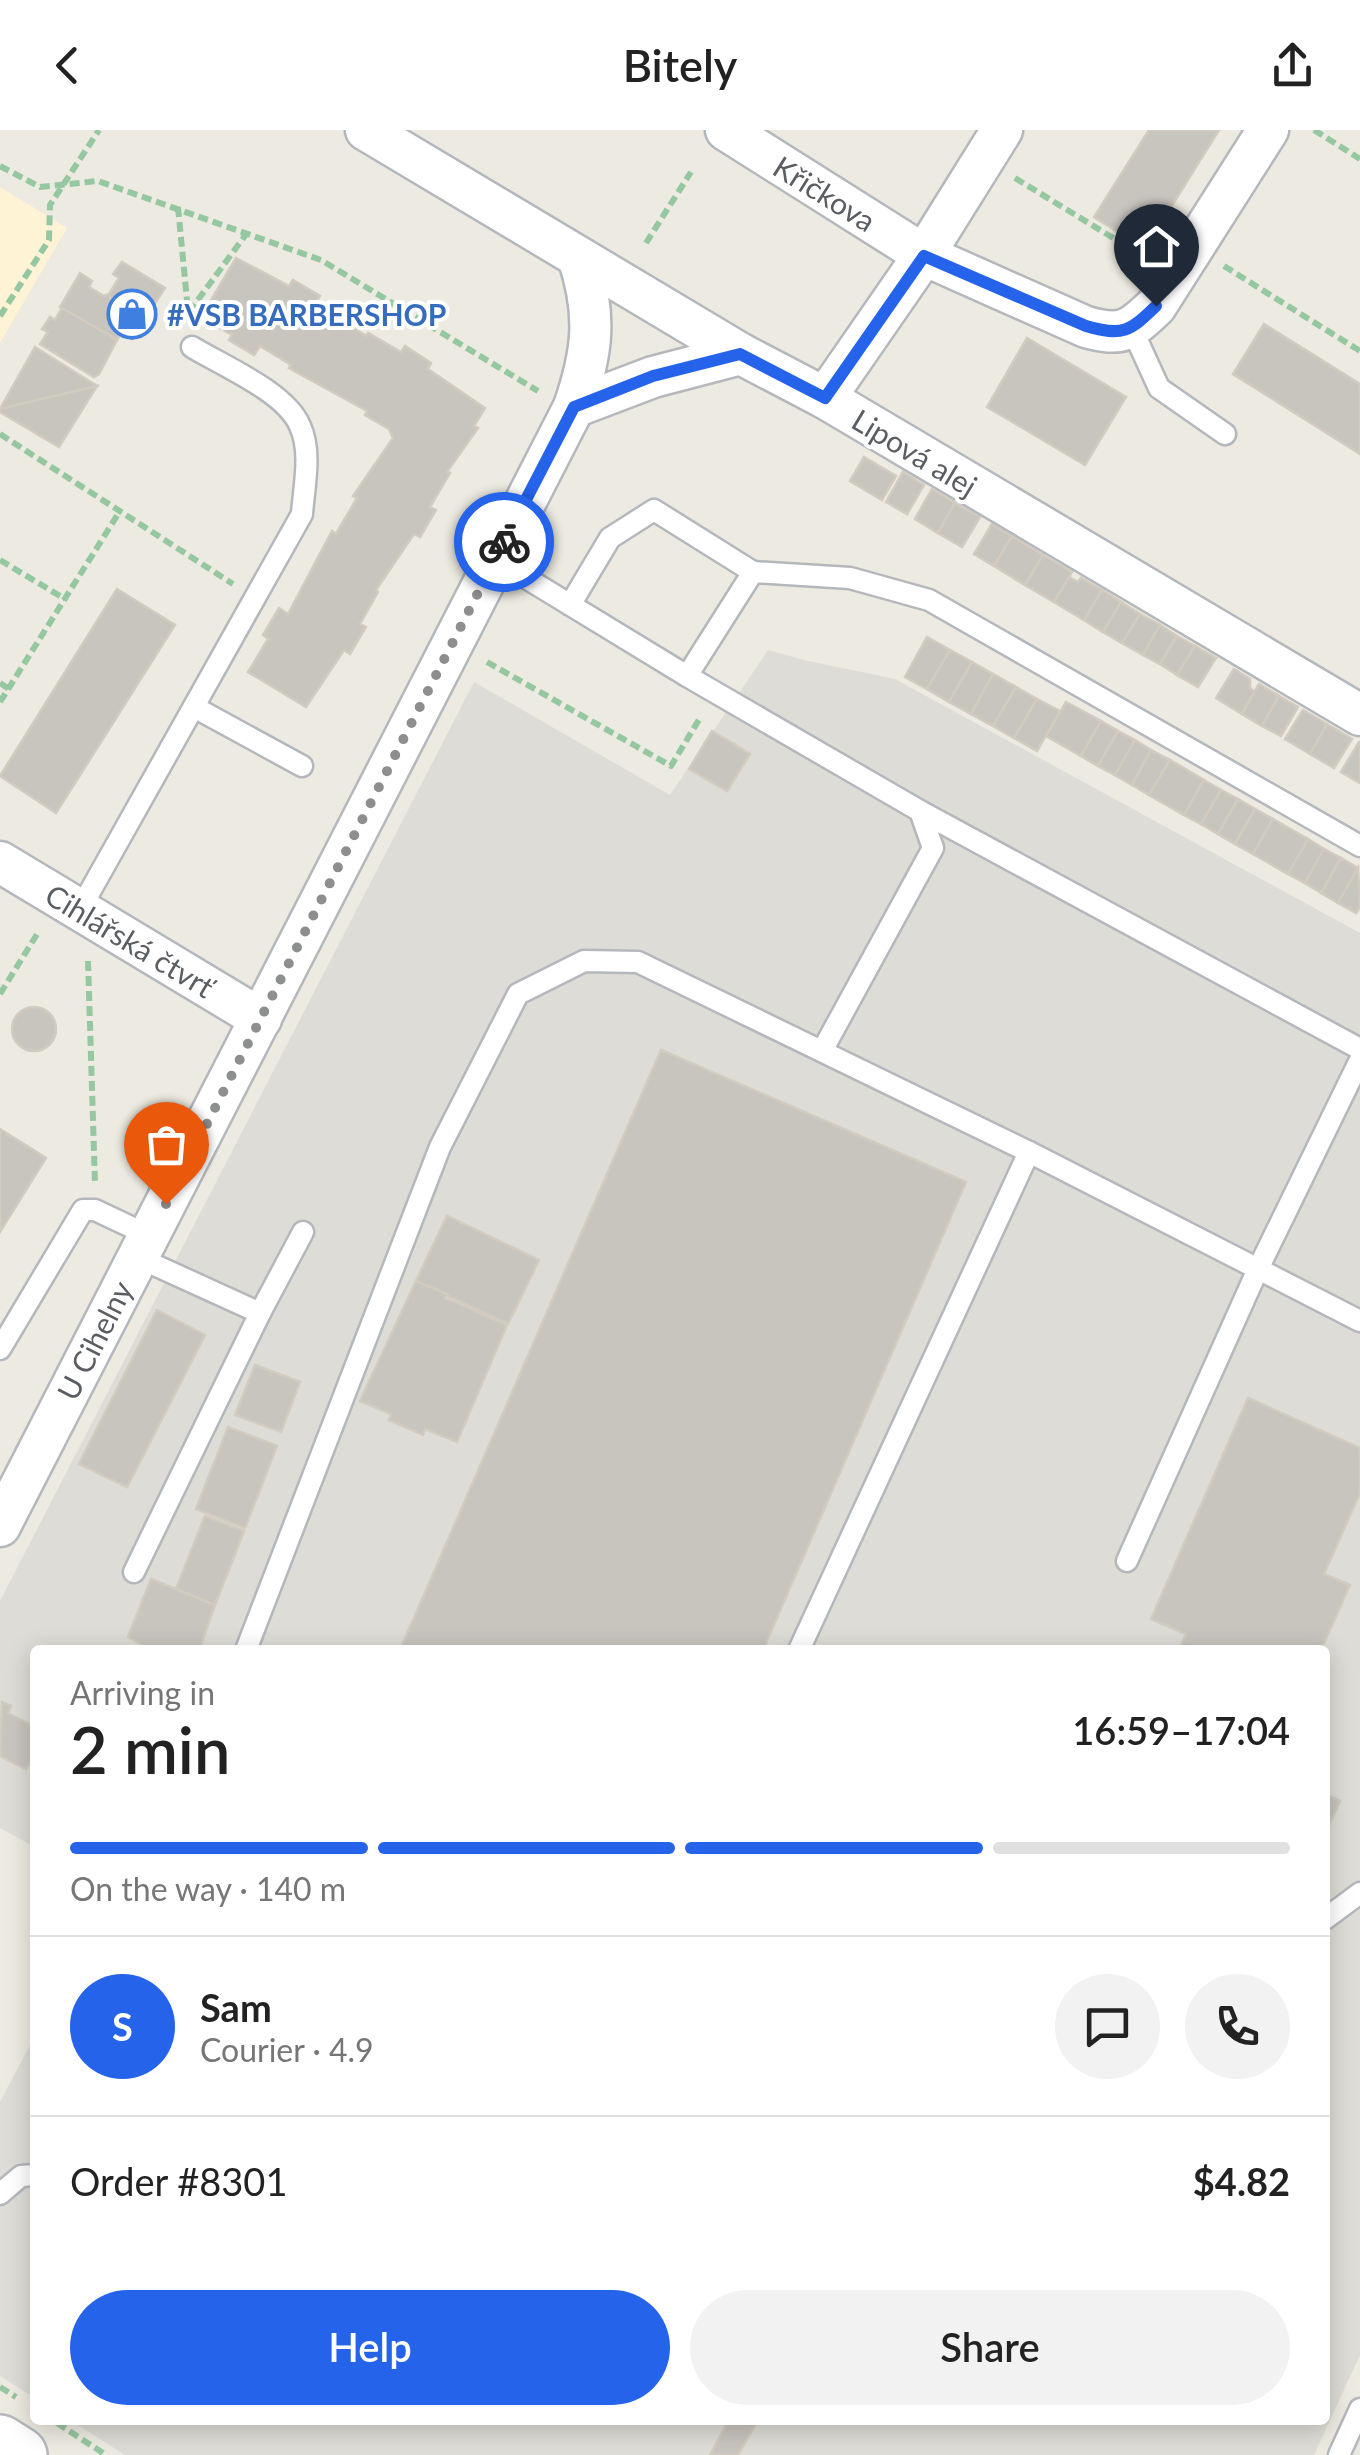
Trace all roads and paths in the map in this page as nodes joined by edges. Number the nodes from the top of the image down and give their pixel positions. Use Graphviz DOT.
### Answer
graph roads {
  1 [pos="99,130"];
  2 [pos="366,130"];
  3 [pos="726,130"];
  4 [pos="1002,130"];
  5 [pos="1268,130"];
  6 [pos="1314,130"];
  7 [pos="1360,159"];
  8 [pos="0,166"];
  9 [pos="691,172"];
  10 [pos="1006,172"];
  11 [pos="64,185"];
  12 [pos="178,207"];
  13 [pos="247,233"];
  14 [pos="646,243"];
  15 [pos="924,256"];
  16 [pos="578,257"];
  17 [pos="1184,261"];
  18 [pos="188,312"];
  19 [pos="0,316"];
  20 [pos="1132,329"];
  21 [pos="192,348"];
  22 [pos="1360,351"];
  23 [pos="740,354"];
  24 [pos="825,398"];
  25 [pos="557,400"];
  26 [pos="0,434"];
  27 [pos="1225,434"];
  28 [pos="120,512"];
  29 [pos="495,559"];
  30 [pos="0,560"];
  31 [pos="754,572"];
  32 [pos="255,598"];
  33 [pos="65,599"];
  34 [pos="570,605"];
  35 [pos="477,656"];
  36 [pos="687,676"];
  37 [pos="0,683"];
  38 [pos="8,688"];
  39 [pos="715,692"];
  40 [pos="0,702"];
  41 [pos="194,707"];
  42 [pos="1360,716"];
  43 [pos="302,766"];
  44 [pos="920,811"];
  45 [pos="1360,846"];
  46 [pos="0,862"];
  47 [pos="75,917"];
  48 [pos="0,994"];
  49 [pos="261,1019"];
  50 [pos="1360,1049"];
  51 [pos="822,1051"];
  52 [pos="1360,1060"];
  53 [pos="1029,1152"];
  54 [pos="95,1210"];
  55 [pos="302,1232"];
  56 [pos="143,1246"];
  57 [pos="1258,1269"];
  58 [pos="260,1313"];
  59 [pos="1360,1321"];
  60 [pos="0,1349"];
  61 [pos="12,1473"];
  62 [pos="0,1526"];
  63 [pos="1127,1561"];
  64 [pos="134,1572"];
  65 [pos="248,1645"];
  66 [pos="801,1645"];
  67 [pos="1360,1892"];
  68 [pos="1330,1914"];
  69 [pos="30,2176"];
  70 [pos="0,2194"];
  71 [pos="1360,2409"];
  72 [pos="60,2425"];
  73 [pos="0,2443"];
  74 [pos="19,2455"];
  75 [pos="106,2455"];
  76 [pos="1339,2455"];
  1 -- 11 [label="path"];
  2 -- 16 [label="street, Lipová alej"];
  3 -- 15 [label="street, Křičkova"];
  4 -- 15 [label="street"];
  5 -- 17 [label="street"];
  6 -- 7 [label="path"];
  8 -- 11 [label="path"];
  9 -- 14 [label="path"];
  10 -- 17 [label="path"];
  11 -- 12 [label="path"];
  11 -- 19 [label="path"];
  12 -- 13 [label="path"];
  12 -- 18 [label="path"];
  13 -- 18 [label="path"];
  13 -- 25 [label="path"];
  15 -- 20 [label="street, Křičkova"];
  15 -- 24 [label="street"];
  16 -- 23 [label="street, Lipová alej"];
  16 -- 25 [label="street, U Cihelny"];
  17 -- 20 [label="street"];
  17 -- 22 [label="path"];
  18 -- 21 [label="path"];
  20 -- 27 [label="lane"];
  21 -- 32 [label="lane"];
  23 -- 24 [label="street, Lipová alej"];
  23 -- 25 [label="street"];
  24 -- 42 [label="street, Lipová alej"];
  25 -- 29 [label="street, U Cihelny"];
  26 -- 28 [label="path"];
  28 -- 32 [label="path"];
  28 -- 33 [label="path"];
  29 -- 34 [label="lane"];
  29 -- 49 [label="street, U Cihelny"];
  30 -- 33 [label="path"];
  31 -- 34 [label="lane"];
  31 -- 36 [label="lane"];
  31 -- 45 [label="lane"];
  32 -- 41 [label="lane"];
  33 -- 38 [label="path"];
  34 -- 36 [label="lane"];
  35 -- 39 [label="path"];
  36 -- 39 [label="lane"];
  37 -- 38 [label="path"];
  38 -- 40 [label="path"];
  39 -- 44 [label="lane"];
  41 -- 43 [label="lane"];
  41 -- 47 [label="lane"];
  44 -- 50 [label="lane"];
  44 -- 51 [label="lane"];
  46 -- 47 [label="street, Cihlářská čtvrť"];
  47 -- 48 [label="path"];
  47 -- 49 [label="street, Cihlářská čtvrť"];
  47 -- 54 [label="path"];
  49 -- 56 [label="street, U Cihelny"];
  51 -- 53 [label="lane"];
  51 -- 65 [label="lane"];
  52 -- 57 [label="lane"];
  53 -- 57 [label="lane"];
  53 -- 66 [label="lane"];
  54 -- 56 [label="lane"];
  54 -- 60 [label="lane"];
  55 -- 58 [label="lane"];
  56 -- 58 [label="lane"];
  56 -- 61 [label="street, U Cihelny"];
  57 -- 59 [label="lane"];
  57 -- 63 [label="lane"];
  58 -- 64 [label="lane"];
  61 -- 62 [label="street, U Cihelny"];
  67 -- 68 [label="lane"];
  69 -- 70 [label="lane"];
  71 -- 76 [label="lane"];
  72 -- 75 [label="path"];
  73 -- 74 [label="main road"];
}
